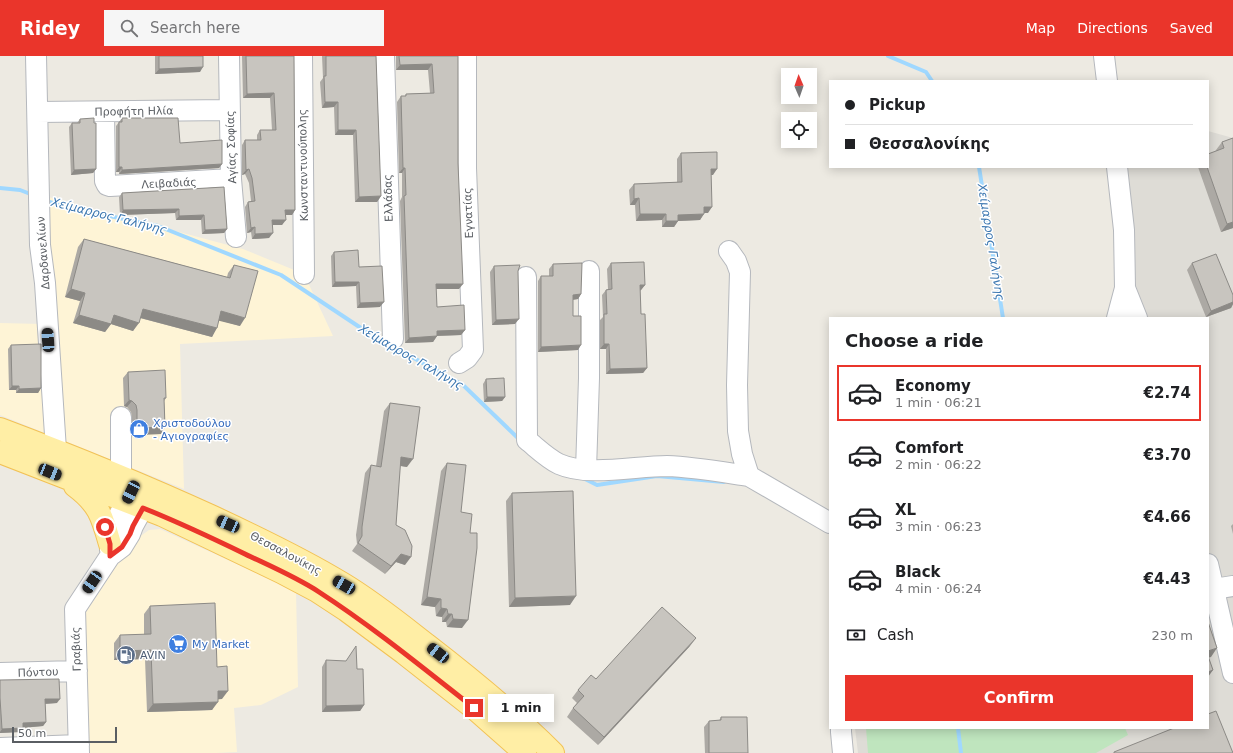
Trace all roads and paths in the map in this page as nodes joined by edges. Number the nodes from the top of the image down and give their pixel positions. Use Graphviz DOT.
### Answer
graph roads {
  1 [pos="36,56"];
  2 [pos="229,56"];
  3 [pos="302,56"];
  4 [pos="384,56"];
  5 [pos="466,56"];
  6 [pos="1104,56"];
  7 [pos="1107,80"];
  8 [pos="229,110"];
  9 [pos="38,112"];
  10 [pos="104,112"];
  11 [pos="1117,168"];
  12 [pos="231,179"];
  13 [pos="236,237"];
  14 [pos="729,251"];
  15 [pos="589,271"];
  16 [pos="304,274"];
  17 [pos="526,277"];
  18 [pos="1125,288"];
  19 [pos="1117,317"];
  20 [pos="1137,317"];
  21 [pos="392,339"];
  22 [pos="459,363"];
  23 [pos="121,418"];
  24 [pos="0,429"];
  25 [pos="56,450"];
  26 [pos="0,452"];
  27 [pos="586,470"];
  28 [pos="749,476"];
  29 [pos="63,477"];
  30 [pos="136,492"];
  31 [pos="829,521"];
  32 [pos="110,550"];
  33 [pos="1209,566"];
  34 [pos="1224,588"];
  35 [pos="77,671"];
  36 [pos="0,673"];
  37 [pos="1233,673"];
  38 [pos="841,729"];
  39 [pos="0,748"];
  40 [pos="79,749"];
  41 [pos="525,753"];
  42 [pos="553,753"];
  43 [pos="843,753"];
  1 -- 9 [label="street, Δαρδανελίων"];
  2 -- 8 [label="street, Αγίας Σοφίας"];
  3 -- 16 [label="street, Κωνσταντινούπολης"];
  4 -- 21 [label="street, Ελλάδας"];
  5 -- 22 [label="street, Εγνατίας"];
  6 -- 7 [label="street"];
  8 -- 10 [label="street, Προφήτη Ηλία"];
  8 -- 12 [label="street, Αγίας Σοφίας"];
  9 -- 10 [label="street, Προφήτη Ηλία"];
  9 -- 25 [label="street, Δαρδανελίων"];
  10 -- 12 [label="street, Λειβαδιάς"];
  11 -- 18 [label="street"];
  12 -- 13 [label="street, Αγίας Σοφίας"];
  14 -- 28 [label="street"];
  15 -- 27 [label="street"];
  17 -- 27 [label="street"];
  18 -- 19 [label="street"];
  18 -- 20 [label="street"];
  23 -- 30 [label="street"];
  24 -- 25 [label="main road, Θεσσαλονίκης"];
  25 -- 30 [label="main road, Θεσσαλονίκης"];
  26 -- 29 [label="main road, Θεσσαλονίκης"];
  27 -- 28 [label="street"];
  28 -- 31 [label="street"];
  29 -- 30 [label="main road, Θεσσαλονίκης"];
  29 -- 32 [label="main road"];
  30 -- 32 [label="street, Γραβιάς"];
  30 -- 41 [label="main road, Θεσσαλονίκης"];
  30 -- 42 [label="main road, Θεσσαλονίκης"];
  32 -- 35 [label="street, Γραβιάς"];
  33 -- 34 [label="street"];
  34 -- 37 [label="street"];
  35 -- 36 [label="street, Πόντου"];
  35 -- 40 [label="street, Γραβιάς"];
  38 -- 43 [label="street"];
  39 -- 40 [label="street"];
}
